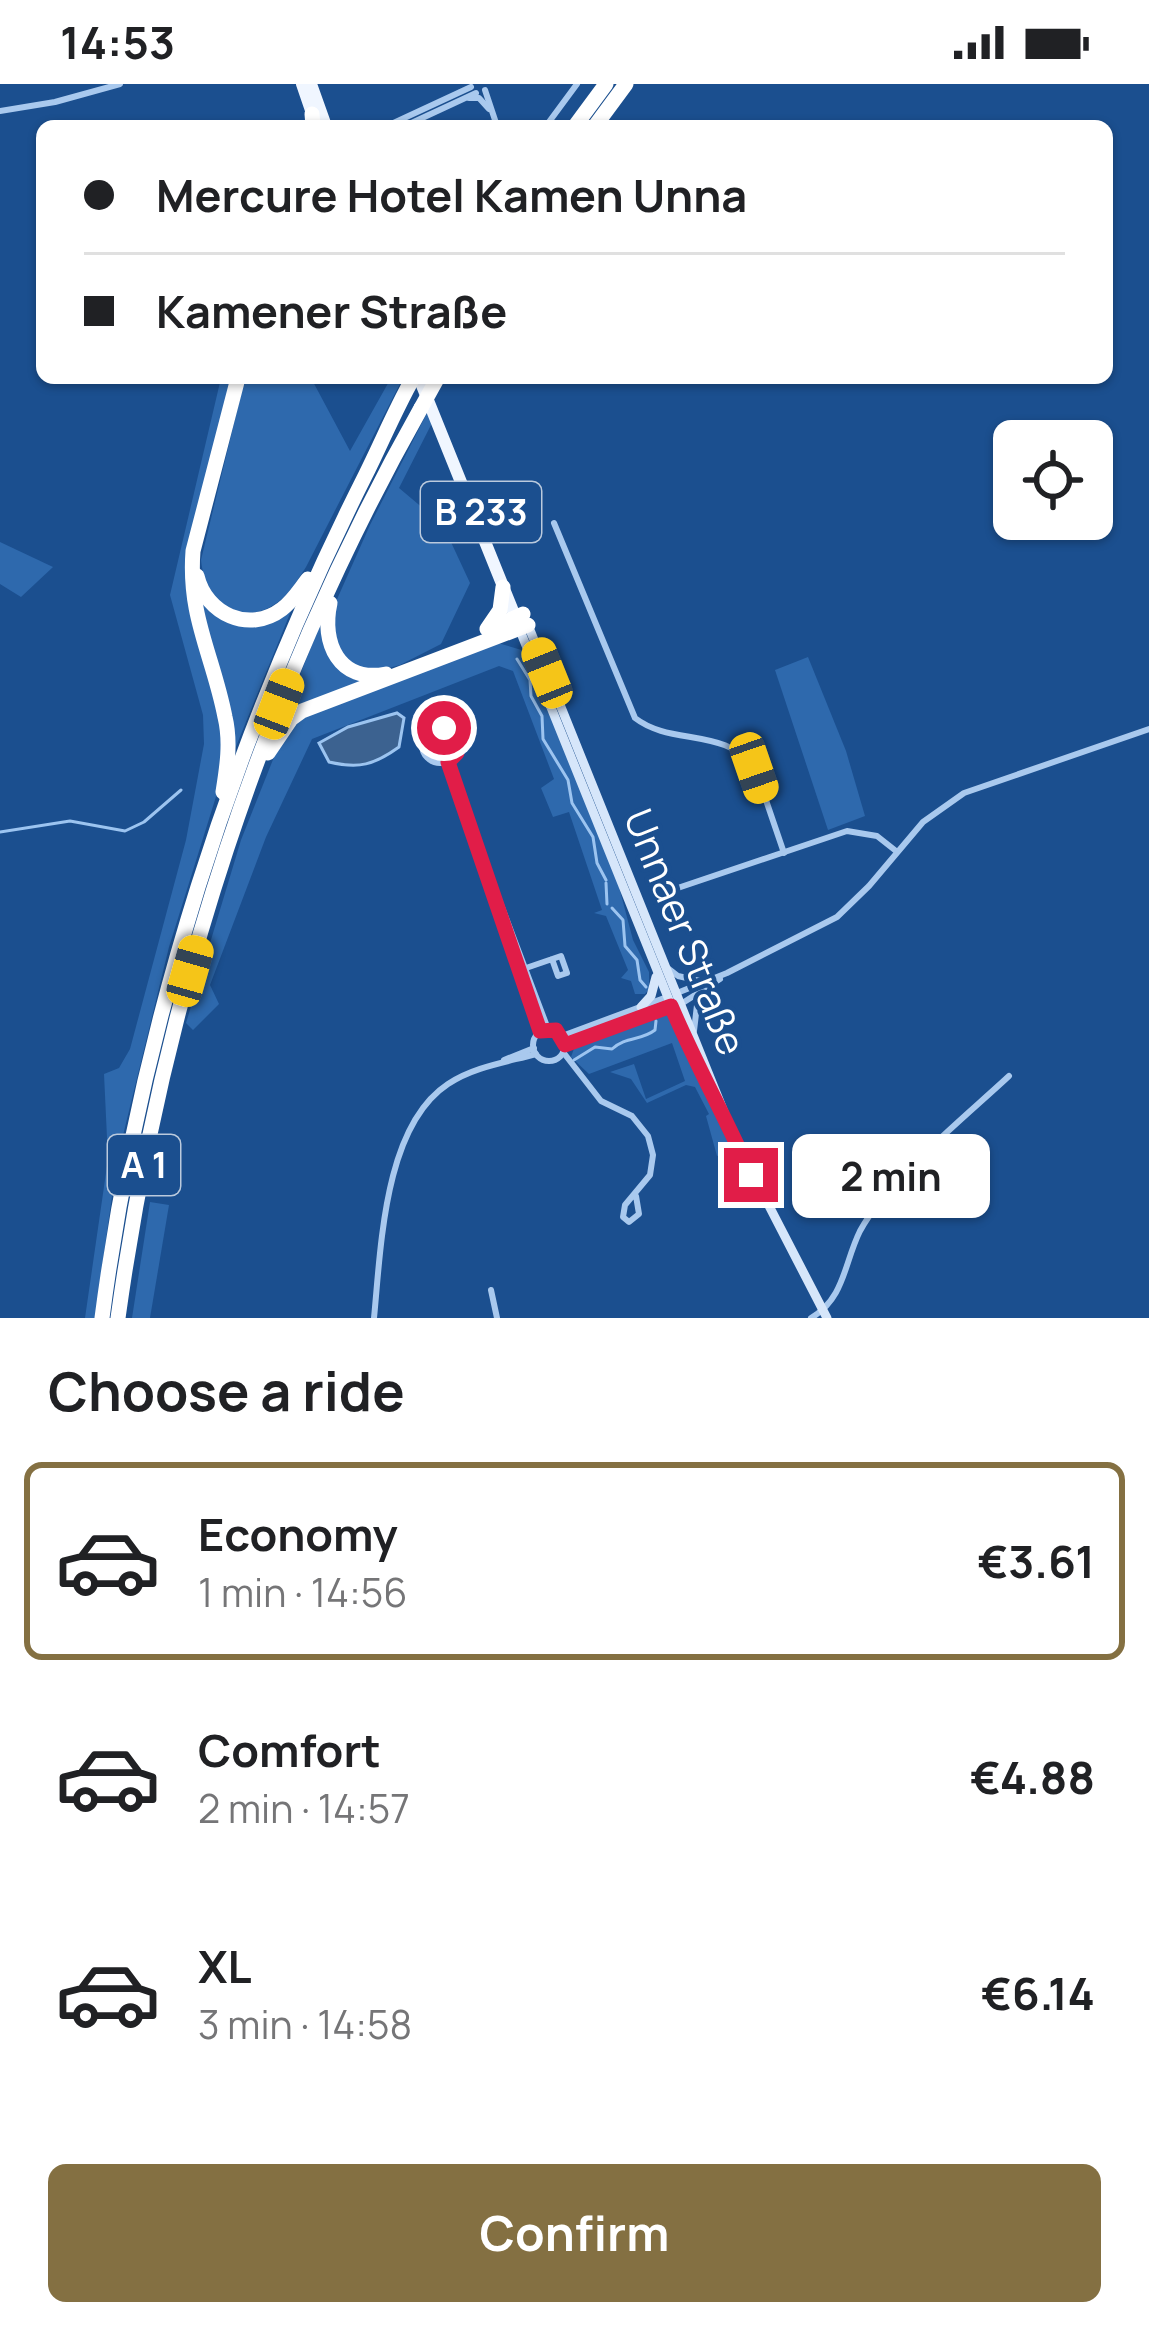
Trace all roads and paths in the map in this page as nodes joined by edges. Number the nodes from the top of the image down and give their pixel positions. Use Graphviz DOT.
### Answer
graph roads {
  1 [pos="121,84"];
  2 [pos="302,84"];
  3 [pos="311,84"];
  4 [pos="577,84"];
  5 [pos="606,84"];
  6 [pos="626,84"];
  7 [pos="89,88"];
  8 [pos="477,88"];
  9 [pos="454,102"];
  10 [pos="0,111"];
  11 [pos="491,113"];
  12 [pos="313,120"];
  13 [pos="324,120"];
  14 [pos="401,120"];
  15 [pos="417,120"];
  16 [pos="494,120"];
  17 [pos="550,120"];
  18 [pos="579,120"];
  19 [pos="599,120"];
  20 [pos="238,384"];
  21 [pos="239,384"];
  22 [pos="415,384"];
  23 [pos="419,384"];
  24 [pos="419,384"];
  25 [pos="434,384"];
  26 [pos="554,523"];
  27 [pos="332,561"];
  28 [pos="503,587"];
  29 [pos="521,621"];
  30 [pos="485,631"];
  31 [pos="1149,728"];
  32 [pos="448,762"];
  33 [pos="248,786"];
  34 [pos="217,830"];
  35 [pos="896,851"];
  36 [pos="784,853"];
  37 [pos="657,895"];
  38 [pos="552,959"];
  39 [pos="523,969"];
  40 [pos="662,969"];
  41 [pos="727,973"];
  42 [pos="710,980"];
  43 [pos="707,991"];
  44 [pos="674,1000"];
  45 [pos="641,1007"];
  46 [pos="544,1030"];
  47 [pos="693,1035"];
  48 [pos="562,1048"];
  49 [pos="535,1051"];
  50 [pos="1010,1076"];
  51 [pos="722,1109"];
  52 [pos="902,1179"];
  53 [pos="635,1196"];
  54 [pos="922,1207"];
  55 [pos="491,1290"];
  56 [pos="825,1314"];
  57 [pos="102,1318"];
  58 [pos="118,1318"];
  59 [pos="374,1318"];
  60 [pos="497,1318"];
  61 [pos="811,1318"];
  1 -- 7 [label="street"];
  2 -- 12 [label="main road"];
  3 -- 13 [label="main road"];
  4 -- 17 [label="street"];
  5 -- 18 [label="highway"];
  6 -- 19 [label="highway"];
  7 -- 10 [label="street"];
  8 -- 9 [label="street"];
  8 -- 11 [label="street"];
  8 -- 14 [label="street"];
  9 -- 11 [label="street"];
  9 -- 15 [label="street"];
  11 -- 16 [label="street"];
  20 -- 34 [label="highway"];
  21 -- 27 [label="highway"];
  22 -- 27 [label="highway, A 1"];
  23 -- 28 [label="main road, Unnaer Straße / B 233"];
  24 -- 29 [label="main road, Unnaer Straße / B 233"];
  25 -- 27 [label="highway, A 1, bridge"];
  26 -- 36 [label="street"];
  27 -- 30 [label="highway"];
  27 -- 33 [label="highway, A 1"];
  27 -- 34 [label="highway, A 1"];
  28 -- 29 [label="main road, Unnaer Straße / B 233"];
  28 -- 30 [label="highway"];
  29 -- 30 [label="highway"];
  29 -- 33 [label="highway"];
  29 -- 40 [label="main road, Unnaer Straße"];
  31 -- 35 [label="street"];
  32 -- 32 [label="street"];
  32 -- 39 [label="street"];
  33 -- 58 [label="highway, A 1"];
  34 -- 57 [label="highway, A 1"];
  35 -- 36 [label="street"];
  35 -- 41 [label="street"];
  36 -- 37 [label="street"];
  38 -- 39 [label="street"];
  39 -- 46 [label="street"];
  40 -- 42 [label="street"];
  40 -- 44 [label="main road, Unnaer Straße"];
  40 -- 45 [label="main road"];
  41 -- 42 [label="street"];
  41 -- 43 [label="street"];
  42 -- 44 [label="street"];
  43 -- 44 [label="street"];
  43 -- 47 [label="street"];
  44 -- 45 [label="street"];
  44 -- 47 [label="main road, Unnaer Straße"];
  44 -- 48 [label="street"];
  44 -- 51 [label="main road, Unnaer Straße"];
  45 -- 48 [label="street"];
  46 -- 48 [label="street"];
  46 -- 49 [label="street"];
  47 -- 51 [label="main road, Unnaer Straße"];
  48 -- 49 [label="street"];
  48 -- 53 [label="street"];
  49 -- 59 [label="street"];
  50 -- 52 [label="street"];
  51 -- 56 [label="main road"];
  52 -- 54 [label="street"];
  52 -- 56 [label="street"];
  55 -- 60 [label="street"];
  56 -- 61 [label="street"];
}
